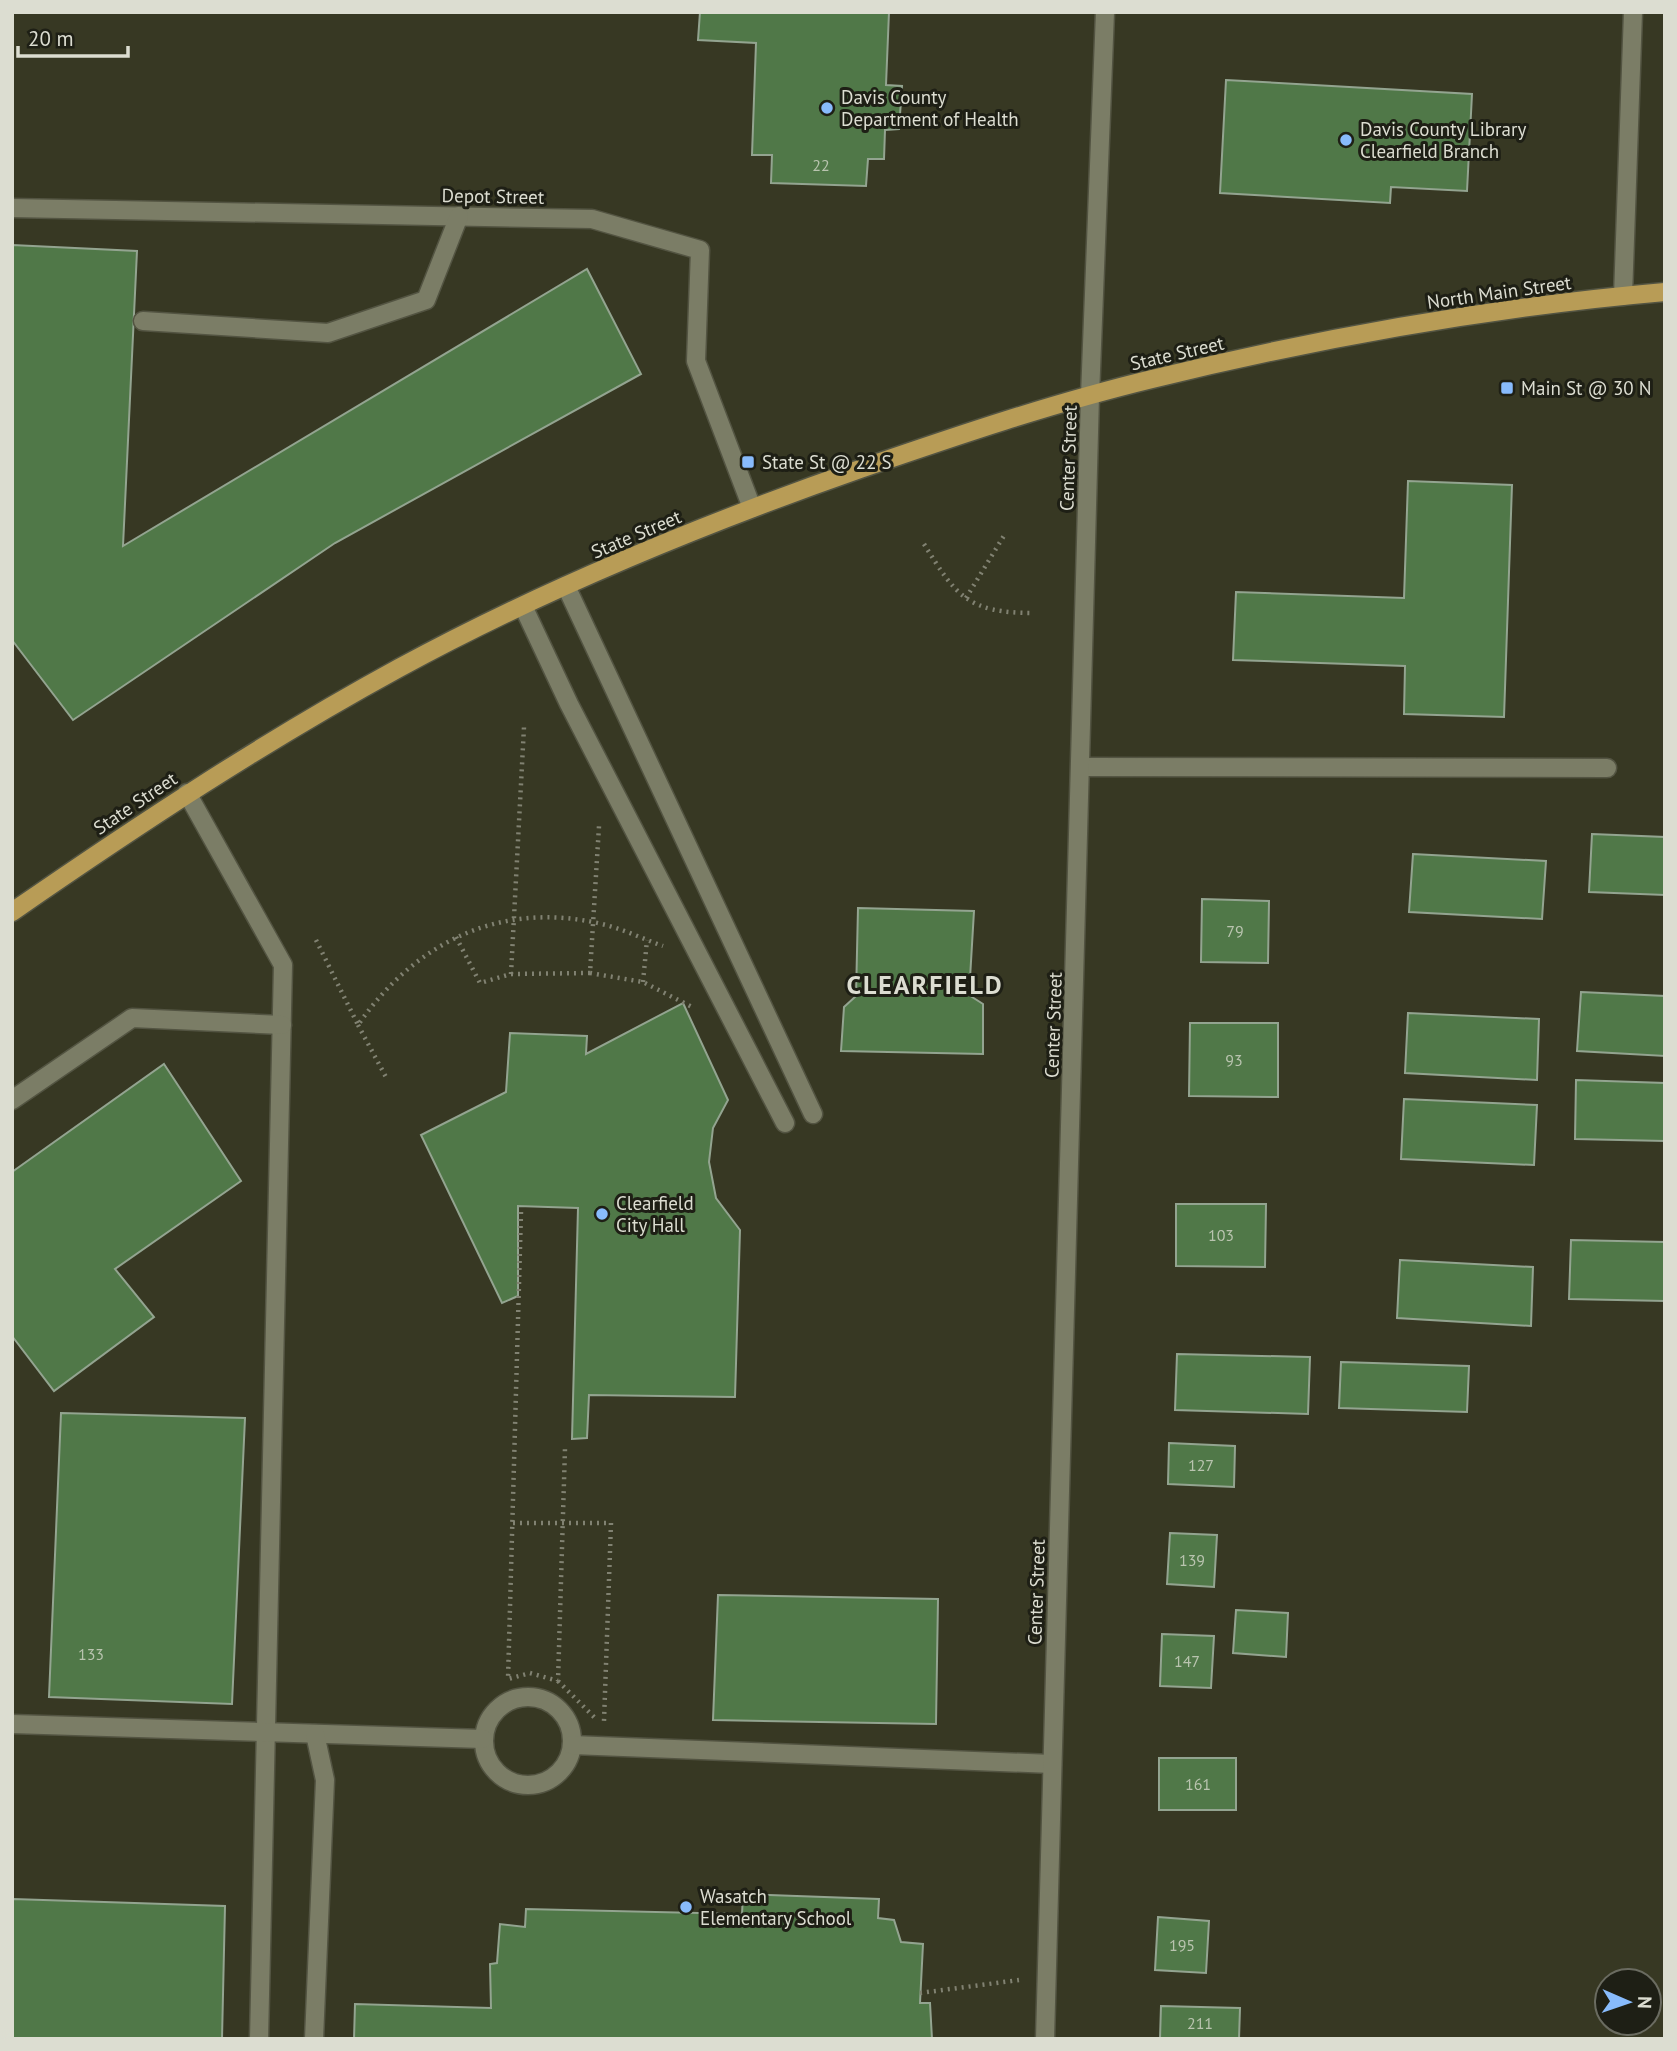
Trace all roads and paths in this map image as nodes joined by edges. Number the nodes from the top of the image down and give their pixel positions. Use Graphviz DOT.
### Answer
graph roads {
  1 [pos="1104,12"];
  2 [pos="1633,12"];
  3 [pos="12,208"];
  4 [pos="459,216"];
  5 [pos="1665,292"];
  6 [pos="1623,296"];
  7 [pos="143,321"];
  8 [pos="1340,338"];
  9 [pos="1090,396"];
  10 [pos="752,508"];
  11 [pos="1005,534"];
  12 [pos="924,544"];
  13 [pos="566,586"];
  14 [pos="966,598"];
  15 [pos="523,606"];
  16 [pos="1033,613"];
  17 [pos="524,727"];
  18 [pos="1081,767"];
  19 [pos="1607,768"];
  20 [pos="187,793"];
  21 [pos="600,818"];
  22 [pos="12,912"];
  23 [pos="516,918"];
  24 [pos="592,922"];
  25 [pos="456,937"];
  26 [pos="316,940"];
  27 [pos="647,940"];
  28 [pos="664,946"];
  29 [pos="590,973"];
  30 [pos="511,974"];
  31 [pos="643,982"];
  32 [pos="694,1008"];
  33 [pos="282,1025"];
  34 [pos="358,1025"];
  35 [pos="387,1079"];
  36 [pos="12,1100"];
  37 [pos="813,1114"];
  38 [pos="785,1123"];
  39 [pos="521,1212"];
  40 [pos="565,1448"];
  41 [pos="513,1523"];
  42 [pos="563,1524"];
  43 [pos="558,1681"];
  44 [pos="12,1724"];
  45 [pos="266,1732"];
  46 [pos="315,1734"];
  47 [pos="483,1739"];
  48 [pos="572,1745"];
  49 [pos="1052,1764"];
  50 [pos="1020,1980"];
  51 [pos="920,1993"];
  52 [pos="259,2039"];
  53 [pos="314,2039"];
  54 [pos="1045,2039"];
  1 -- 9 [label="street, Center Street"];
  2 -- 6 [label="street"];
  3 -- 4 [label="street, Depot Street"];
  4 -- 7 [label="street"];
  4 -- 10 [label="street, Depot Street"];
  5 -- 6 [label="main road, North Main Street"];
  6 -- 8 [label="main road, North Main Street"];
  8 -- 9 [label="main road, State Street"];
  9 -- 10 [label="main road, State Street"];
  9 -- 18 [label="street, Center Street"];
  10 -- 13 [label="main road, State Street"];
  11 -- 14 [label="path"];
  12 -- 14 [label="path"];
  13 -- 15 [label="main road, State Street"];
  13 -- 37 [label="street"];
  14 -- 16 [label="path"];
  15 -- 20 [label="main road, State Street"];
  15 -- 38 [label="street"];
  17 -- 23 [label="path"];
  18 -- 19 [label="street"];
  18 -- 49 [label="street, Center Street"];
  20 -- 22 [label="main road, State Street"];
  20 -- 33 [label="street"];
  21 -- 24 [label="path"];
  23 -- 24 [label="path"];
  23 -- 25 [label="path"];
  23 -- 30 [label="path"];
  24 -- 27 [label="path"];
  24 -- 29 [label="path"];
  25 -- 30 [label="path"];
  25 -- 34 [label="path"];
  26 -- 34 [label="path"];
  27 -- 28 [label="path"];
  27 -- 31 [label="path"];
  29 -- 30 [label="path"];
  29 -- 31 [label="path"];
  31 -- 32 [label="path"];
  33 -- 36 [label="street"];
  33 -- 45 [label="street"];
  34 -- 35 [label="path"];
  39 -- 41 [label="path"];
  40 -- 42 [label="path"];
  41 -- 42 [label="path"];
  41 -- 43 [label="path"];
  42 -- 43 [label="path"];
  42 -- 43 [label="path"];
  44 -- 45 [label="street"];
  45 -- 46 [label="street"];
  45 -- 52 [label="street"];
  46 -- 47 [label="street"];
  46 -- 53 [label="street"];
  47 -- 48 [label="street"];
  47 -- 48 [label="street"];
  48 -- 49 [label="street"];
  49 -- 54 [label="street, Center Street"];
  50 -- 51 [label="path"];
}
